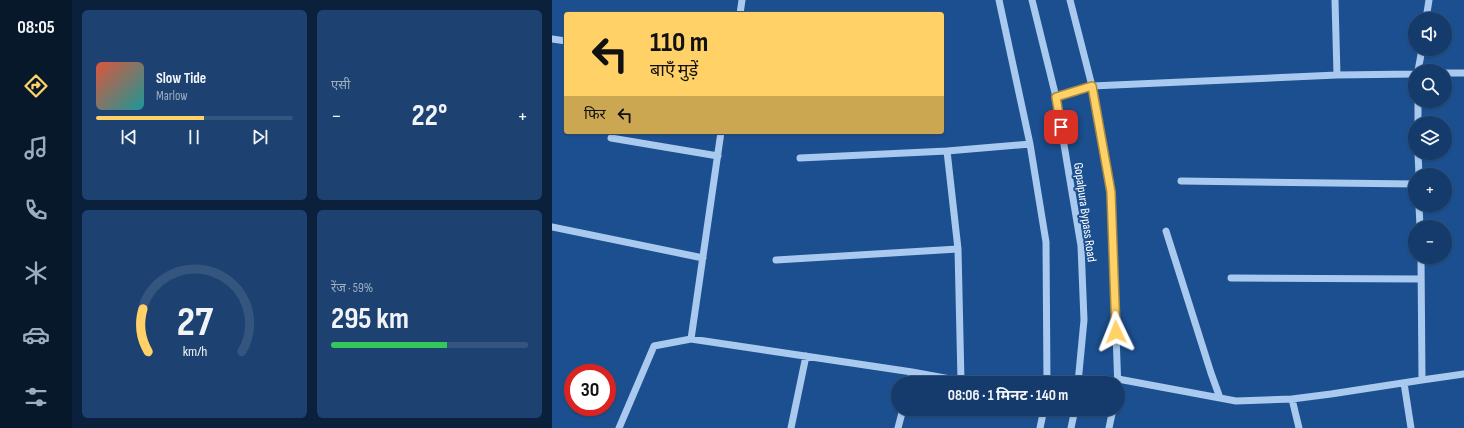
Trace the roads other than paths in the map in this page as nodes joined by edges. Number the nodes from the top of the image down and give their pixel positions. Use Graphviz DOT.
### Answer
graph roads {
  1 [pos="742,0"];
  2 [pos="999,0"];
  3 [pos="1032,0"];
  4 [pos="1070,0"];
  5 [pos="1335,0"];
  6 [pos="1429,0"];
  7 [pos="740,12"];
  8 [pos="1427,12"];
  9 [pos="552,39"];
  10 [pos="564,40"];
  11 [pos="1452,73"];
  12 [pos="1464,73"];
  13 [pos="1408,74"];
  14 [pos="1337,75"];
  15 [pos="1092,86"];
  16 [pos="1056,97"];
  17 [pos="721,134"];
  18 [pos="611,138"];
  19 [pos="1030,144"];
  20 [pos="947,150"];
  21 [pos="718,156"];
  22 [pos="800,158"];
  23 [pos="1182,181"];
  24 [pos="1408,184"];
  25 [pos="552,227"];
  26 [pos="1166,231"];
  27 [pos="958,249"];
  28 [pos="703,258"];
  29 [pos="776,260"];
  30 [pos="1421,264"];
  31 [pos="1231,278"];
  32 [pos="1421,279"];
  33 [pos="691,339"];
  34 [pos="806,356"];
  35 [pos="912,372"];
  36 [pos="1464,374"];
  37 [pos="911,376"];
  38 [pos="933,376"];
  39 [pos="960,376"];
  40 [pos="1047,376"];
  41 [pos="1079,376"];
  42 [pos="1118,376"];
  43 [pos="1125,380"];
  44 [pos="1422,380"];
  45 [pos="1404,382"];
  46 [pos="1220,398"];
  47 [pos="1292,399"];
  48 [pos="901,416"];
  49 [pos="1043,416"];
  50 [pos="1074,416"];
  51 [pos="1112,416"];
  52 [pos="1297,426"];
  53 [pos="619,428"];
  54 [pos="791,428"];
  55 [pos="898,428"];
  56 [pos="1040,428"];
  57 [pos="1071,428"];
  58 [pos="1109,428"];
  59 [pos="1411,428"];
  1 -- 7 [label="street"];
  2 -- 19 [label="street"];
  3 -- 16 [label="street, Gopalpura Bypass Road"];
  4 -- 15 [label="street"];
  5 -- 14 [label="street"];
  6 -- 8 [label="street"];
  9 -- 10 [label="street"];
  11 -- 12 [label="street"];
  13 -- 14 [label="street"];
  14 -- 15 [label="street"];
  15 -- 16 [label="street"];
  15 -- 42 [label="street"];
  16 -- 41 [label="street, Gopalpura Bypass Road"];
  17 -- 21 [label="street"];
  18 -- 21 [label="street"];
  19 -- 20 [label="street"];
  19 -- 40 [label="street"];
  20 -- 22 [label="street"];
  20 -- 27 [label="street"];
  21 -- 28 [label="street"];
  23 -- 24 [label="street"];
  25 -- 28 [label="street"];
  26 -- 46 [label="street"];
  27 -- 29 [label="street"];
  27 -- 39 [label="street"];
  28 -- 33 [label="street"];
  30 -- 32 [label="street"];
  31 -- 32 [label="street"];
  32 -- 44 [label="street"];
  33 -- 34 [label="street"];
  33 -- 53 [label="street"];
  34 -- 35 [label="street"];
  34 -- 54 [label="street"];
  35 -- 37 [label="street"];
  35 -- 38 [label="street"];
  36 -- 44 [label="street"];
  43 -- 46 [label="street"];
  44 -- 45 [label="street"];
  45 -- 47 [label="street"];
  45 -- 59 [label="street"];
  46 -- 47 [label="street"];
  47 -- 52 [label="street"];
  48 -- 55 [label="street"];
  49 -- 56 [label="street"];
  50 -- 57 [label="street"];
  51 -- 58 [label="street"];
}
